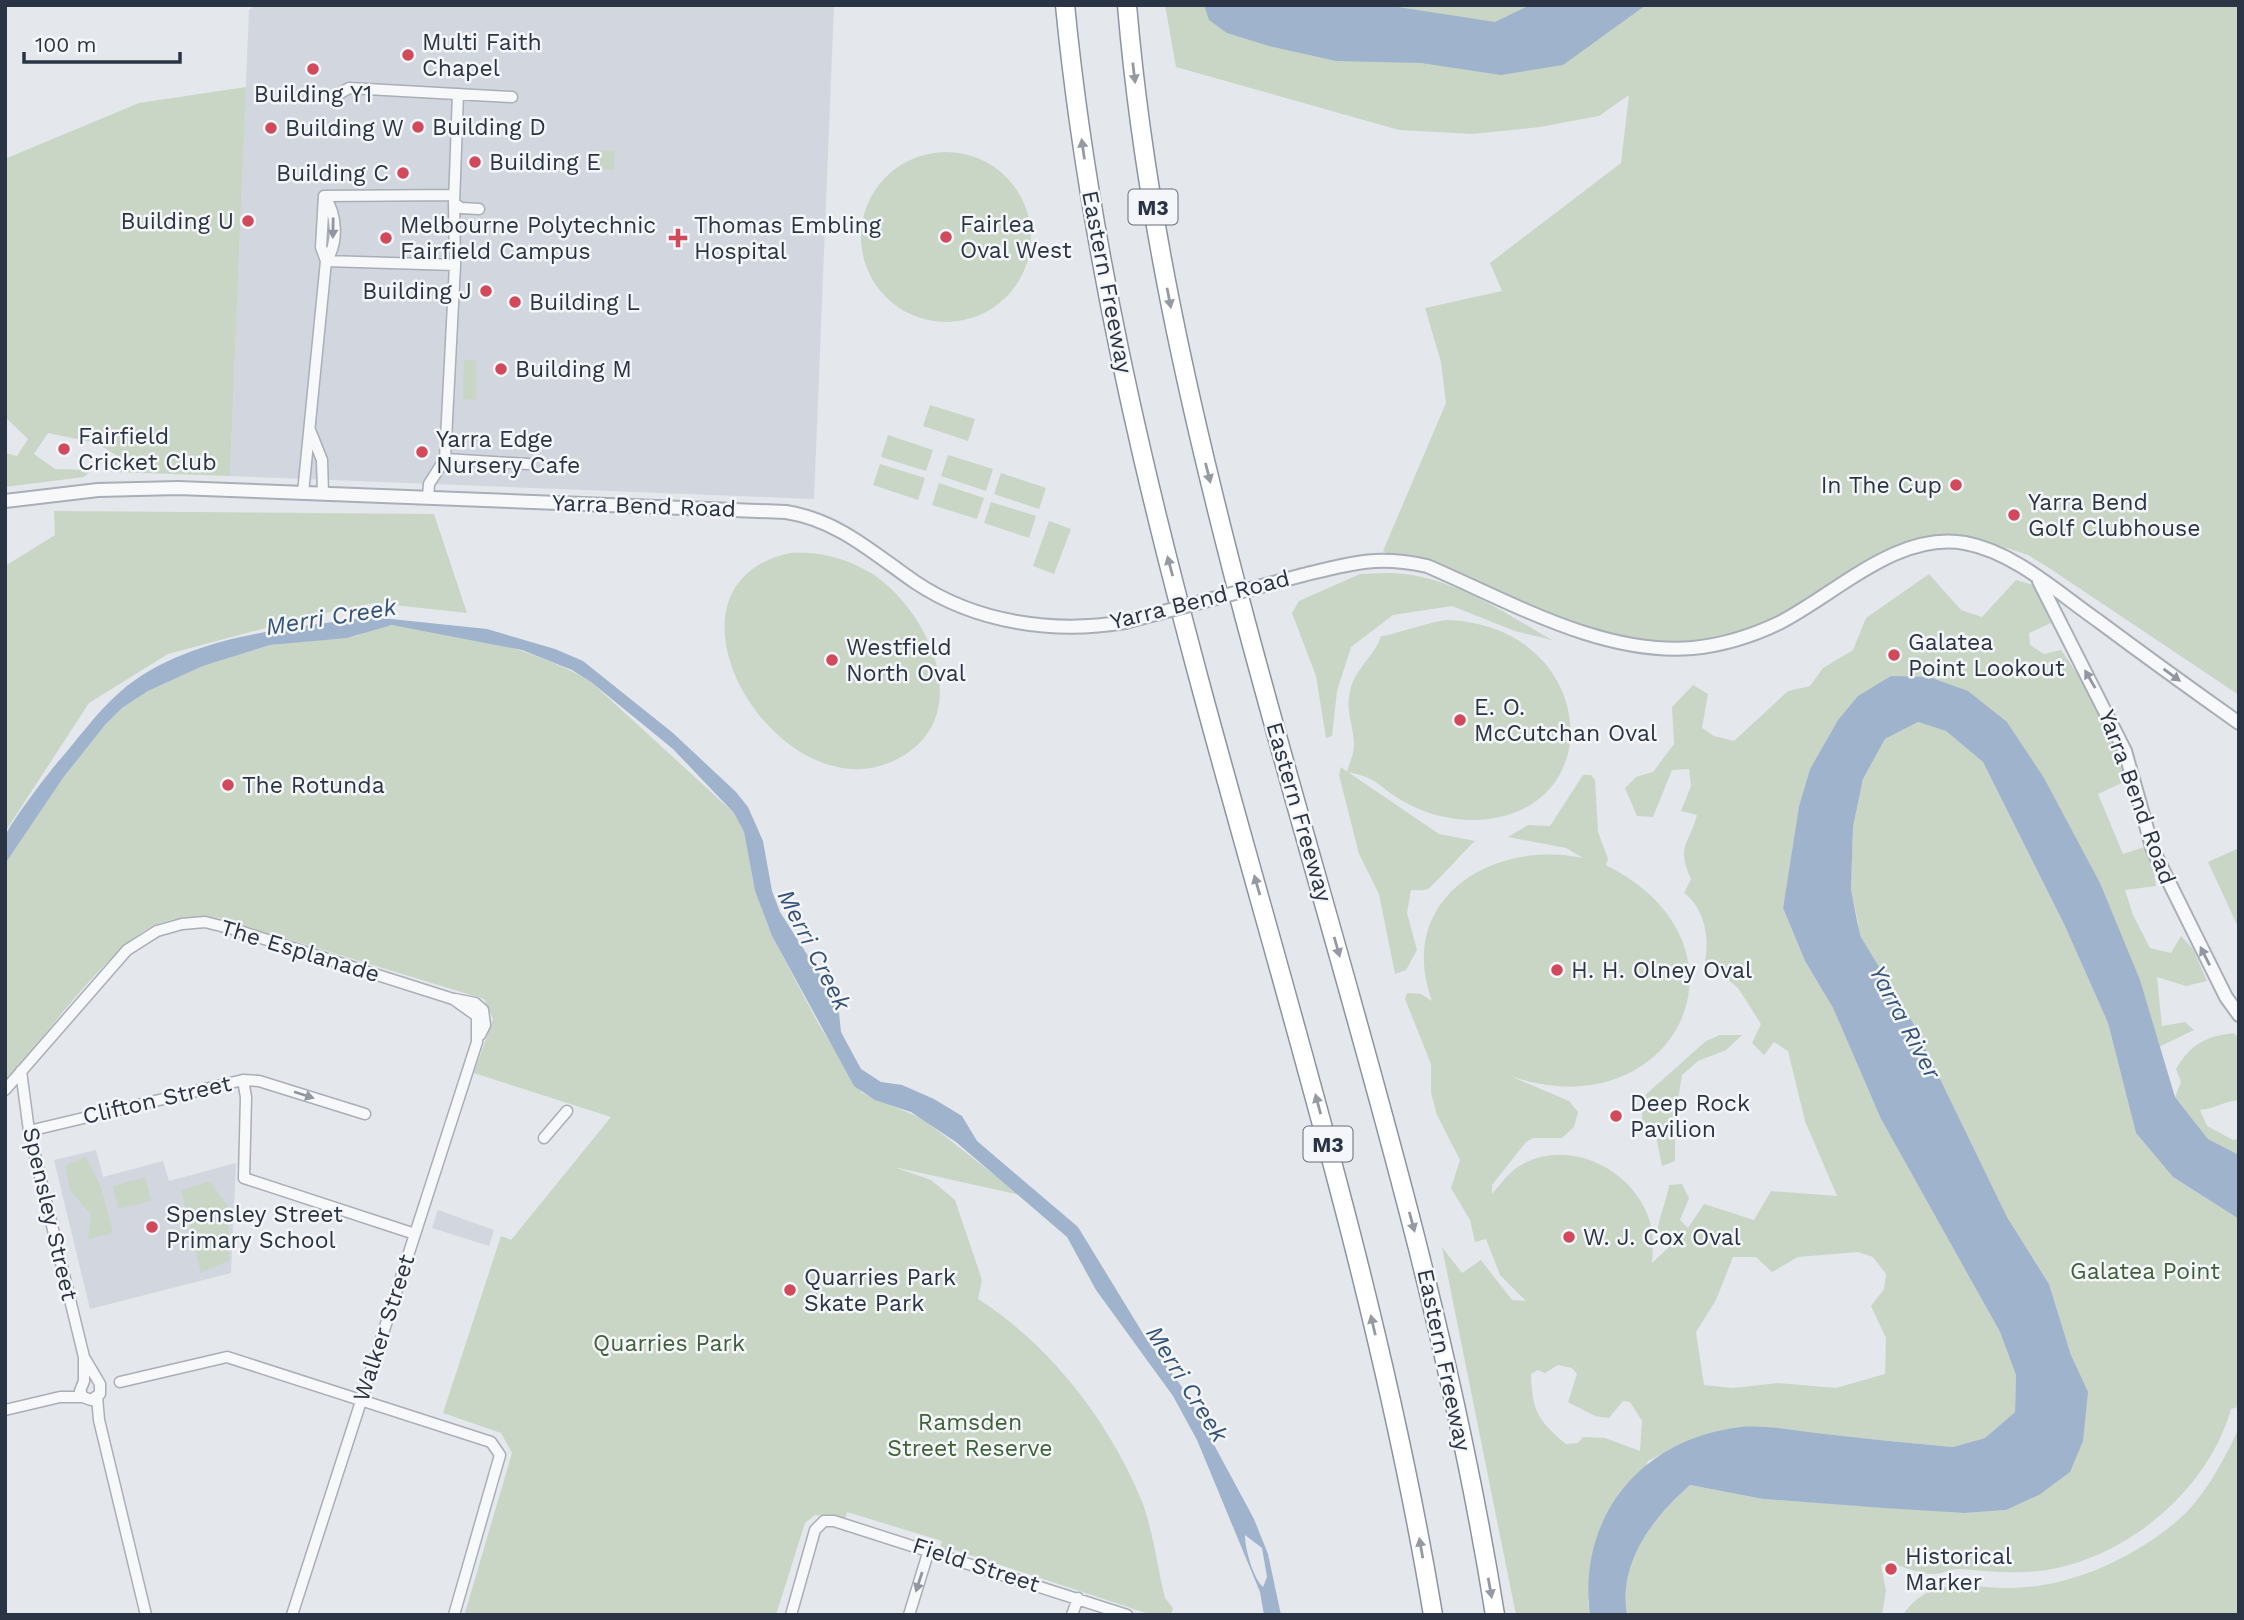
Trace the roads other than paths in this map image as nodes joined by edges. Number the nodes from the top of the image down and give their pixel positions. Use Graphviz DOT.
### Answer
graph roads {
  1 [pos="1065,5"];
  2 [pos="1127,5"];
  3 [pos="339,94"];
  4 [pos="458,94"];
  5 [pos="512,97"];
  6 [pos="454,199"];
  7 [pos="479,209"];
  8 [pos="326,261"];
  9 [pos="455,265"];
  10 [pos="309,426"];
  11 [pos="445,459"];
  12 [pos="528,464"];
  13 [pos="303,493"];
  14 [pos="323,494"];
  15 [pos="428,498"];
  16 [pos="5,501"];
  17 [pos="2037,577"];
  18 [pos="2239,723"];
  19 [pos="480,1013"];
  20 [pos="2239,1015"];
  21 [pos="21,1071"];
  22 [pos="243,1080"];
  23 [pos="5,1090"];
  24 [pos="567,1111"];
  25 [pos="365,1114"];
  26 [pos="29,1130"];
  27 [pos="544,1138"];
  28 [pos="415,1234"];
  29 [pos="86,1382"];
  30 [pos="120,1382"];
  31 [pos="60,1396"];
  32 [pos="90,1398"];
  33 [pos="361,1400"];
  34 [pos="5,1410"];
  35 [pos="929,1550"];
  36 [pos="1077,1598"];
  37 [pos="146,1615"];
  38 [pos="292,1615"];
  39 [pos="454,1615"];
  40 [pos="791,1615"];
  41 [pos="909,1615"];
  42 [pos="1072,1615"];
  43 [pos="1127,1615"];
  44 [pos="1433,1615"];
  45 [pos="1495,1615"];
  44 -- 1 [label="highway, Eastern Freeway / M3, one-way"];
  2 -- 45 [label="highway, Eastern Freeway / M3, one-way"];
  3 -- 4 [label="street"];
  4 -- 5 [label="street"];
  4 -- 6 [label="street"];
  6 -- 7 [label="street"];
  6 -- 8 [label="street"];
  6 -- 9 [label="street"];
  8 -- 9 [label="street"];
  8 -- 10 [label="street"];
  9 -- 11 [label="street"];
  10 -- 13 [label="street"];
  10 -- 14 [label="street"];
  11 -- 12 [label="street"];
  11 -- 15 [label="street"];
  13 -- 14 [label="street, Yarra Bend Road"];
  13 -- 16 [label="street, Yarra Bend Road"];
  14 -- 15 [label="street, Yarra Bend Road"];
  15 -- 17 [label="street, Yarra Bend Road, bridge"];
  17 -- 18 [label="street, Yarra Bend Road, one-way"];
  20 -- 17 [label="street, Yarra Bend Road, one-way"];
  19 -- 21 [label="street, The Esplanade"];
  19 -- 28 [label="street, Walker Street"];
  21 -- 23 [label="street, The Esplanade"];
  21 -- 26 [label="street, Spensley Street"];
  22 -- 25 [label="street, Clifton Street, one-way"];
  22 -- 26 [label="street, Clifton Street"];
  22 -- 28 [label="street"];
  24 -- 27 [label="street"];
  26 -- 29 [label="street, Spensley Street"];
  28 -- 33 [label="street, Walker Street"];
  29 -- 31 [label="street"];
  29 -- 32 [label="street"];
  29 -- 32 [label="street"];
  30 -- 33 [label="street"];
  31 -- 32 [label="street"];
  31 -- 34 [label="street"];
  32 -- 37 [label="street"];
  33 -- 38 [label="street, Walker Street"];
  33 -- 39 [label="street"];
  35 -- 36 [label="street, Field Street"];
  35 -- 40 [label="street, Field Street"];
  35 -- 41 [label="street, one-way"];
  36 -- 42 [label="street"];
  36 -- 43 [label="street, Field Street"];
}
